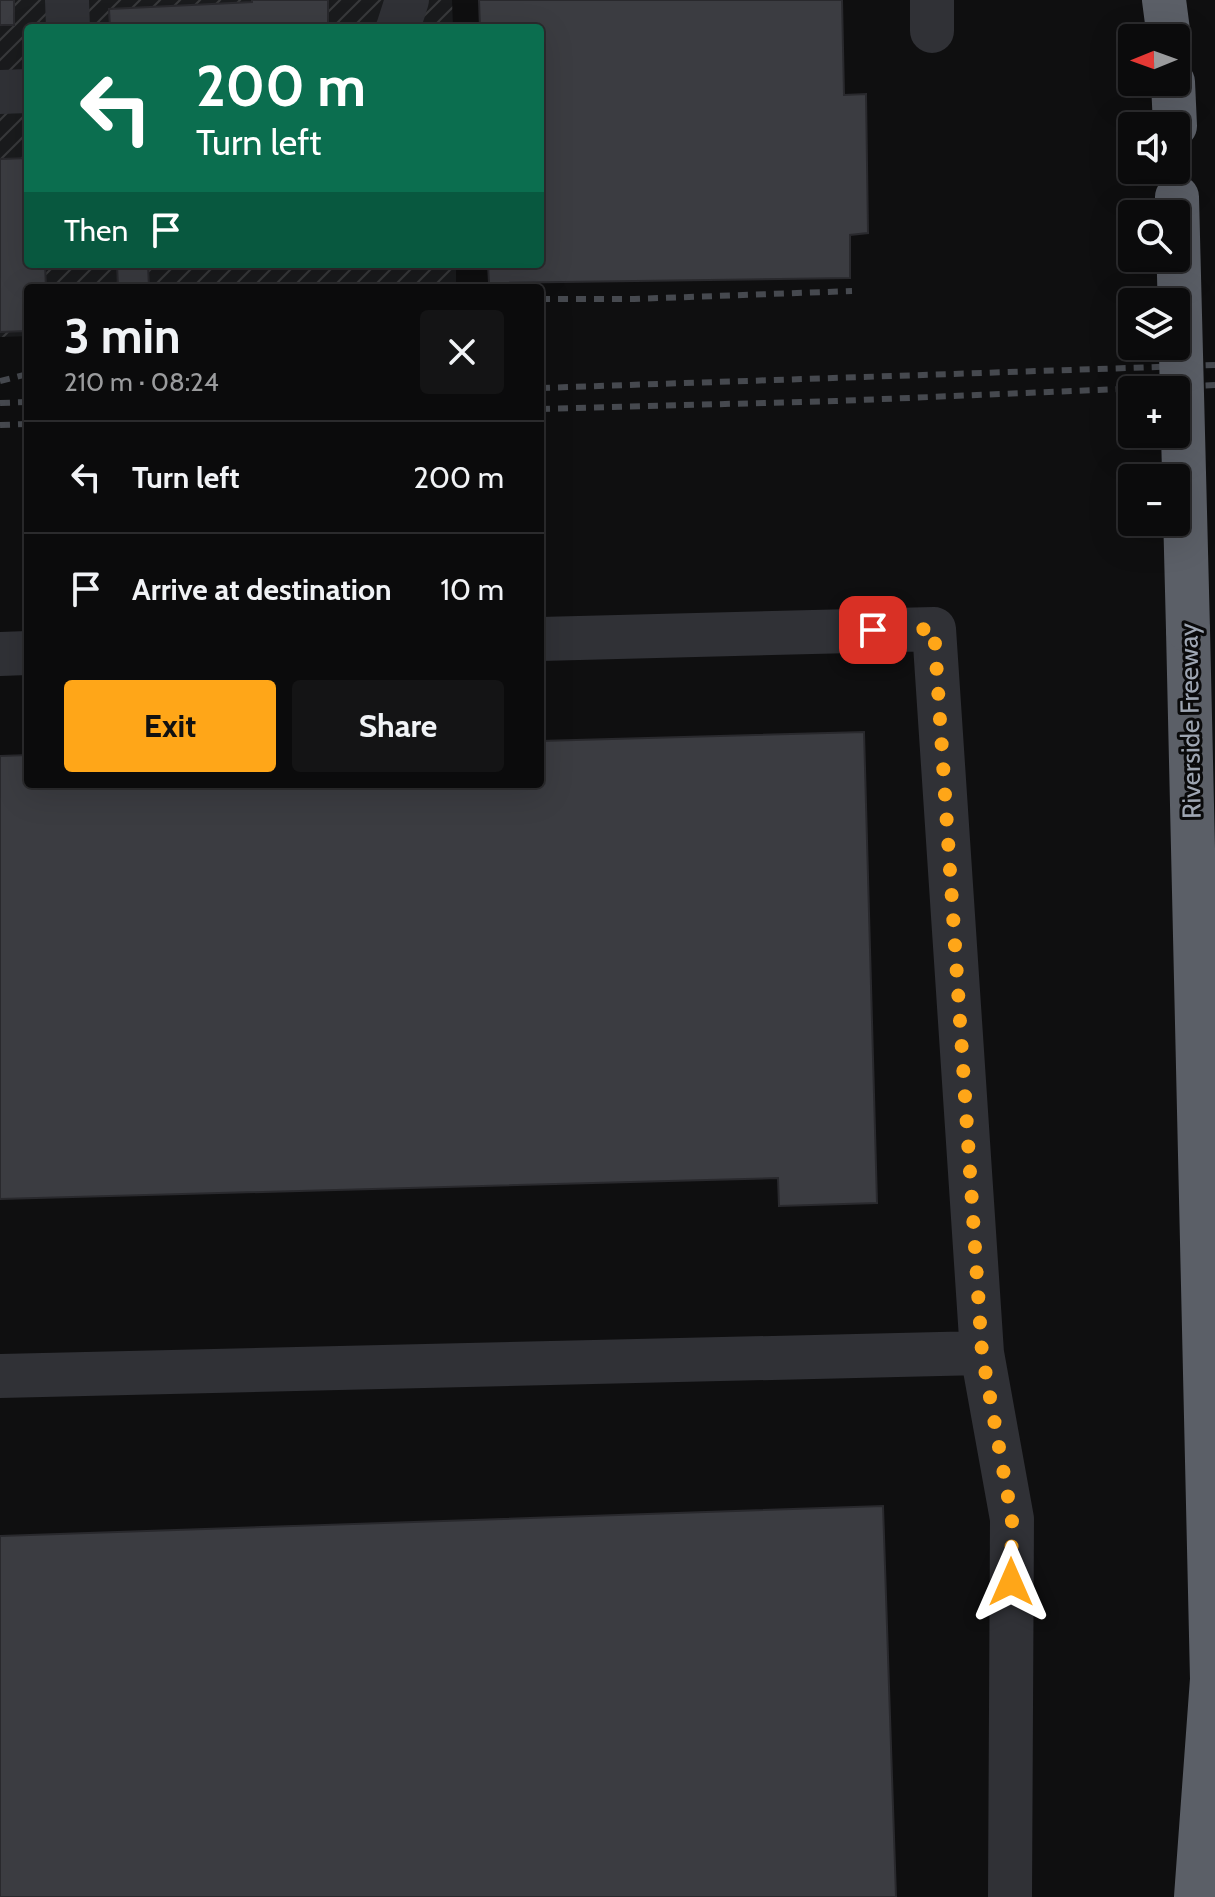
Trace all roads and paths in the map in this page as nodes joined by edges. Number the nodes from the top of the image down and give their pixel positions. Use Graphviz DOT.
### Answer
graph roads {
  1 [pos="67,0"];
  2 [pos="407,0"];
  3 [pos="1164,0"];
  4 [pos="1171,0"];
  5 [pos="68,24"];
  6 [pos="399,24"];
  7 [pos="1168,24"];
  8 [pos="1171,24"];
  9 [pos="24,91"];
  10 [pos="0,92"];
  11 [pos="1176,184"];
  12 [pos="544,639"];
  13 [pos="24,653"];
  14 [pos="0,654"];
  15 [pos="982,1353"];
  16 [pos="0,1376"];
  17 [pos="1010,1897"];
  18 [pos="1196,1897"];
  1 -- 5 [label="street"];
  2 -- 6 [label="street"];
  3 -- 7 [label="highway"];
  4 -- 8 [label="highway"];
  9 -- 10 [label="street"];
  11 -- 18 [label="highway, Riverside Freeway, bridge"];
  12 -- 15 [label="street"];
  13 -- 14 [label="street"];
  15 -- 16 [label="street"];
  15 -- 17 [label="street"];
}
